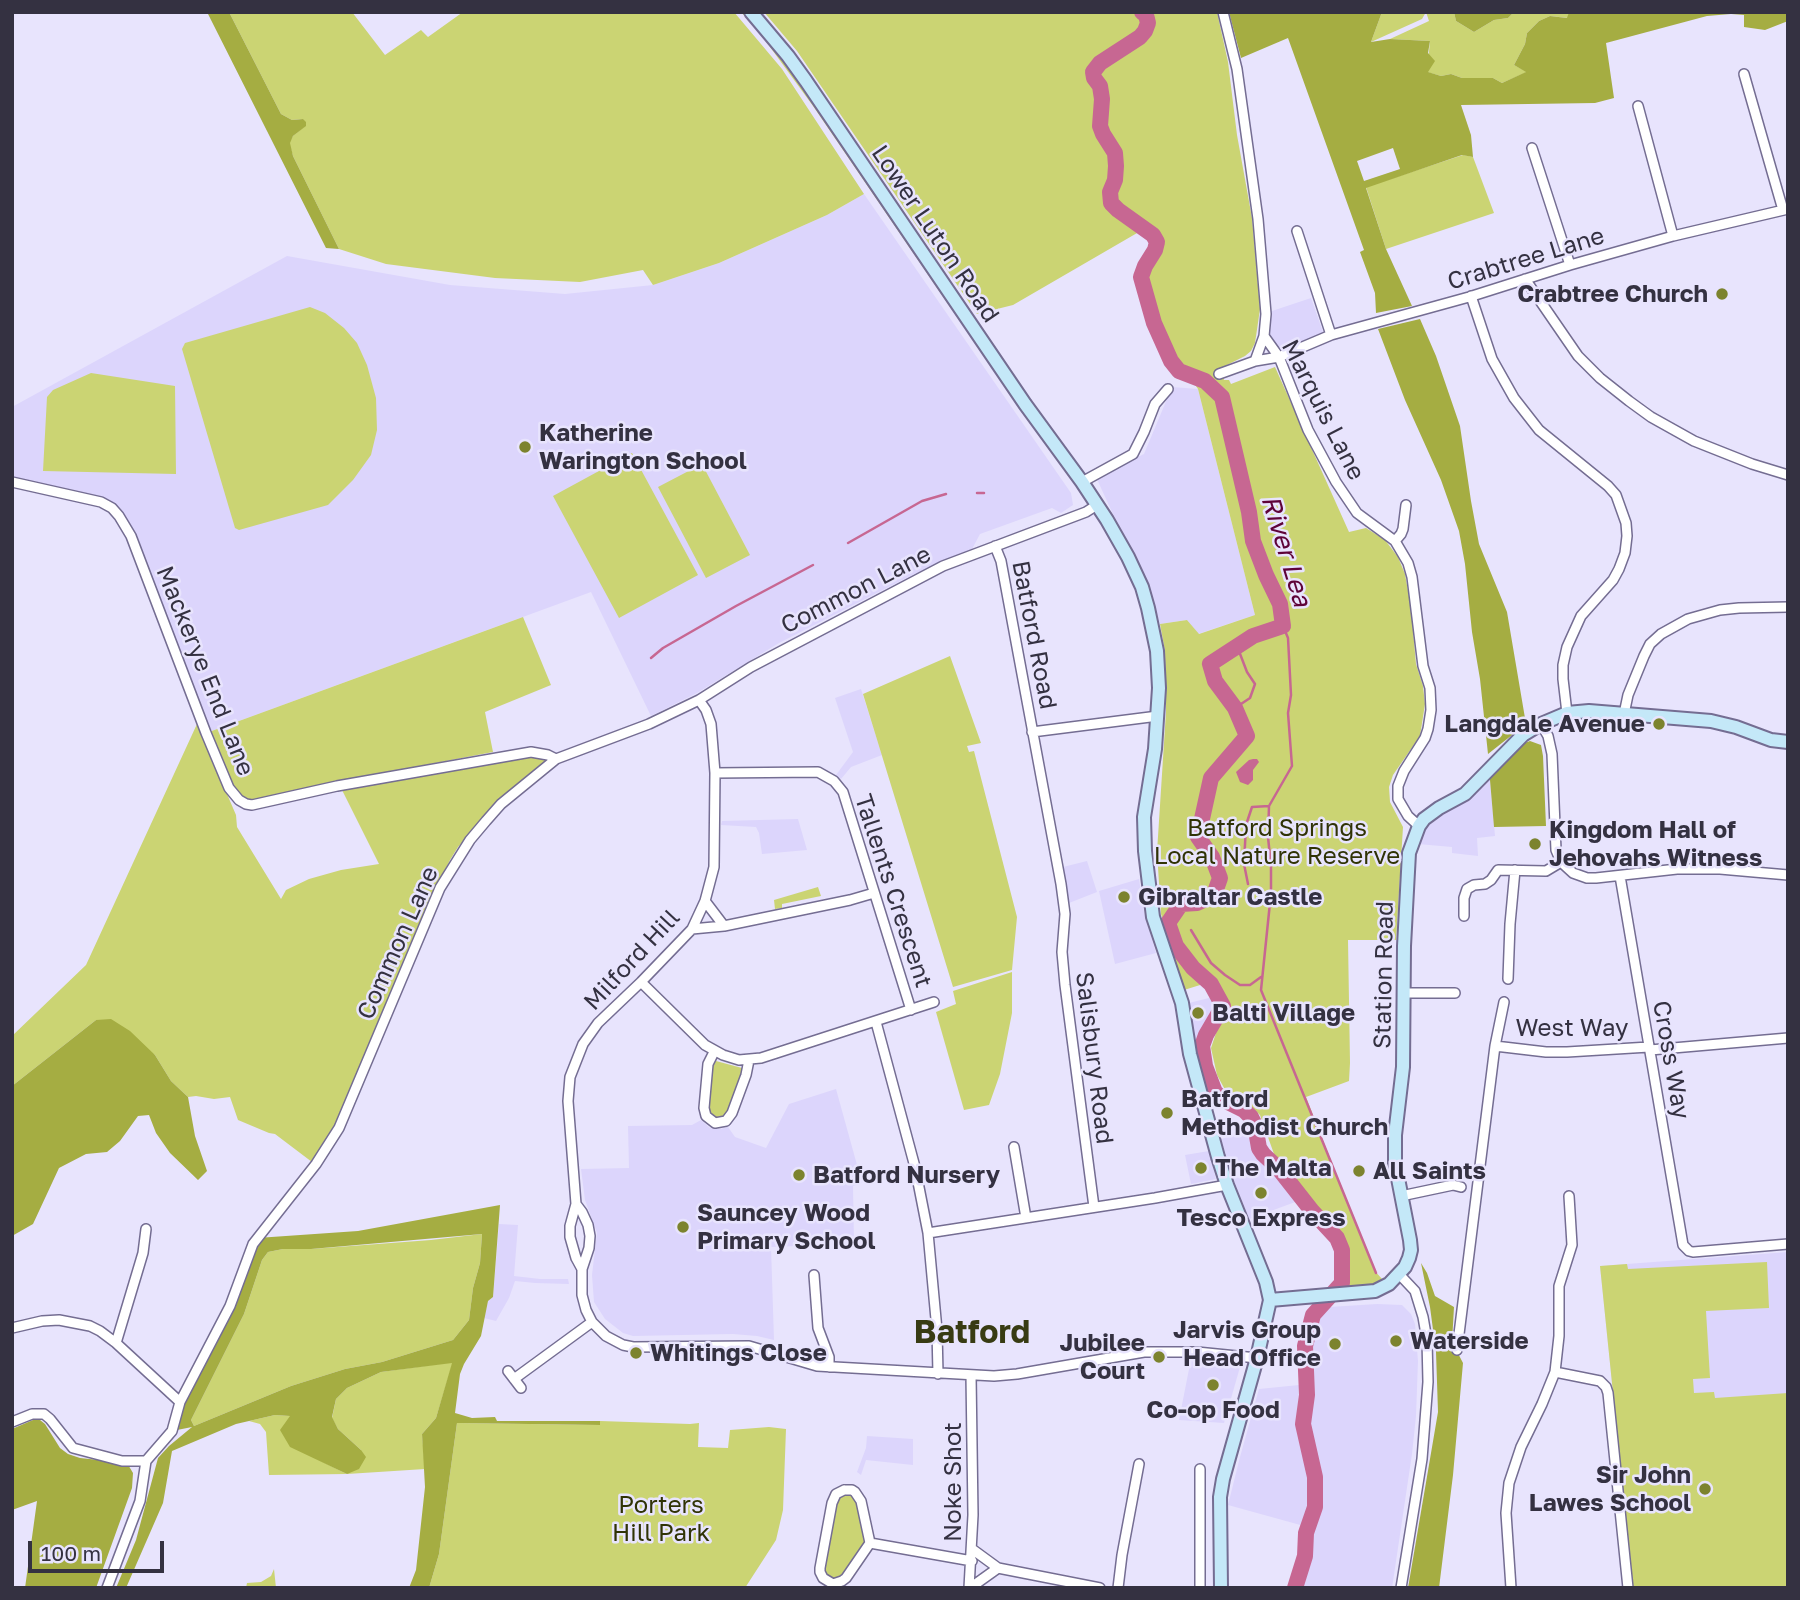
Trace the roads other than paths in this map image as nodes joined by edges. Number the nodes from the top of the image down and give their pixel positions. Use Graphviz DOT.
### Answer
graph roads {
  1 [pos="751,12"];
  2 [pos="1223,12"];
  3 [pos="1744,74"];
  4 [pos="1638,106"];
  5 [pos="1532,148"];
  6 [pos="1785,209"];
  7 [pos="1297,231"];
  8 [pos="1673,236"];
  9 [pos="1570,265"];
  10 [pos="1525,279"];
  11 [pos="1472,296"];
  12 [pos="1264,335"];
  13 [pos="1331,335"];
  14 [pos="1279,357"];
  15 [pos="1255,361"];
  16 [pos="1219,374"];
  17 [pos="1168,388"];
  18 [pos="1788,475"];
  19 [pos="12,482"];
  20 [pos="1082,482"];
  21 [pos="1097,505"];
  22 [pos="1406,505"];
  23 [pos="1395,541"];
  24 [pos="995,546"];
  25 [pos="1788,607"];
  26 [pos="699,700"];
  27 [pos="1567,713"];
  28 [pos="1624,714"];
  29 [pos="1158,716"];
  30 [pos="1541,724"];
  31 [pos="1032,732"];
  32 [pos="1788,742"];
  33 [pos="556,759"];
  34 [pos="715,773"];
  35 [pos="1419,826"];
  36 [pos="1561,862"];
  37 [pos="1515,870"];
  38 [pos="1788,875"];
  39 [pos="1620,876"];
  40 [pos="874,893"];
  41 [pos="705,901"];
  42 [pos="1065,914"];
  43 [pos="1464,916"];
  44 [pos="724,926"];
  45 [pos="692,929"];
  46 [pos="1507,979"];
  47 [pos="641,982"];
  48 [pos="1404,993"];
  49 [pos="1455,993"];
  50 [pos="934,1002"];
  51 [pos="1504,1002"];
  52 [pos="911,1010"];
  53 [pos="876,1022"];
  54 [pos="1788,1038"];
  55 [pos="1495,1046"];
  56 [pos="1650,1048"];
  57 [pos="714,1052"];
  58 [pos="749,1060"];
  59 [pos="1014,1147"];
  60 [pos="1227,1185"];
  61 [pos="1461,1187"];
  62 [pos="1401,1196"];
  63 [pos="1569,1196"];
  64 [pos="576,1204"];
  65 [pos="1094,1207"];
  66 [pos="1026,1218"];
  67 [pos="146,1230"];
  68 [pos="928,1233"];
  69 [pos="590,1236"];
  70 [pos="570,1237"];
  71 [pos="1788,1244"];
  72 [pos="582,1269"];
  73 [pos="1399,1274"];
  74 [pos="814,1275"];
  75 [pos="1270,1300"];
  76 [pos="592,1322"];
  77 [pos="12,1328"];
  78 [pos="116,1343"];
  79 [pos="1457,1350"];
  80 [pos="1257,1358"];
  81 [pos="828,1367"];
  82 [pos="1555,1372"];
  83 [pos="938,1374"];
  84 [pos="971,1375"];
  85 [pos="520,1388"];
  86 [pos="180,1402"];
  87 [pos="12,1422"];
  88 [pos="146,1461"];
  89 [pos="1139,1464"];
  90 [pos="1200,1469"];
  91 [pos="870,1543"];
  92 [pos="972,1549"];
  93 [pos="972,1561"];
  94 [pos="998,1568"];
  95 [pos="1045,1577"];
  96 [pos="107,1588"];
  97 [pos="970,1588"];
  98 [pos="1051,1588"];
  99 [pos="1099,1588"];
  100 [pos="1118,1588"];
  101 [pos="1200,1588"];
  102 [pos="1221,1588"];
  103 [pos="1401,1588"];
  104 [pos="1511,1588"];
  105 [pos="1628,1588"];
  1 -- 20 [label="main road, Lower Luton Road"];
  2 -- 12 [label="street, Marquis Lane"];
  3 -- 6 [label="street"];
  4 -- 8 [label="street"];
  5 -- 9 [label="street"];
  6 -- 8 [label="street, Crabtree Lane"];
  7 -- 13 [label="street"];
  8 -- 9 [label="street, Crabtree Lane"];
  9 -- 10 [label="street, Crabtree Lane"];
  10 -- 11 [label="street, Crabtree Lane"];
  10 -- 18 [label="street"];
  11 -- 13 [label="street, Crabtree Lane"];
  11 -- 27 [label="street"];
  12 -- 14 [label="street, Marquis Lane"];
  12 -- 15 [label="street"];
  13 -- 14 [label="street, Crabtree Lane"];
  14 -- 15 [label="street, Crabtree Lane"];
  14 -- 23 [label="street, Marquis Lane"];
  15 -- 16 [label="street, Crabtree Lane"];
  17 -- 20 [label="street"];
  19 -- 33 [label="street, Mackerye End Lane"];
  20 -- 21 [label="main road, Lower Luton Road"];
  21 -- 24 [label="street, Common Lane"];
  21 -- 29 [label="main road, Lower Luton Road"];
  22 -- 23 [label="street"];
  23 -- 35 [label="street, Marquis Lane"];
  24 -- 26 [label="street, Common Lane"];
  24 -- 31 [label="street, Batford Road"];
  25 -- 28 [label="street"];
  26 -- 33 [label="street, Common Lane"];
  26 -- 34 [label="street, Milford Hill"];
  27 -- 28 [label="main road"];
  27 -- 30 [label="main road"];
  28 -- 32 [label="main road"];
  29 -- 31 [label="street, Batford Road"];
  29 -- 60 [label="main road, Lower Luton Road"];
  30 -- 35 [label="main road"];
  30 -- 36 [label="street"];
  31 -- 42 [label="street, Batford Road"];
  33 -- 86 [label="street, Common Lane"];
  34 -- 40 [label="street, Tallents Crescent"];
  34 -- 41 [label="street, Milford Hill"];
  35 -- 48 [label="main road, Station Road"];
  36 -- 37 [label="street"];
  36 -- 39 [label="street"];
  37 -- 43 [label="street"];
  37 -- 46 [label="street"];
  38 -- 39 [label="street"];
  39 -- 56 [label="street, Cross Way"];
  40 -- 44 [label="street"];
  40 -- 52 [label="street, Tallents Crescent"];
  41 -- 44 [label="street"];
  41 -- 45 [label="street, Milford Hill"];
  42 -- 65 [label="street, Salisbury Road"];
  44 -- 45 [label="street"];
  45 -- 47 [label="street, Milford Hill"];
  47 -- 57 [label="street"];
  47 -- 64 [label="street, Milford Hill"];
  48 -- 49 [label="street"];
  48 -- 62 [label="main road, Station Road"];
  50 -- 52 [label="street"];
  51 -- 55 [label="street"];
  52 -- 53 [label="street"];
  53 -- 58 [label="street"];
  53 -- 68 [label="street"];
  54 -- 56 [label="street, West Way"];
  55 -- 56 [label="street, West Way"];
  55 -- 79 [label="street"];
  56 -- 71 [label="street, Cross Way"];
  57 -- 58 [label="street"];
  57 -- 58 [label="street"];
  59 -- 66 [label="street"];
  60 -- 65 [label="street"];
  60 -- 75 [label="main road, Lower Luton Road"];
  61 -- 62 [label="street"];
  62 -- 73 [label="main road, Station Road"];
  63 -- 82 [label="street"];
  64 -- 69 [label="street, Milford Hill"];
  64 -- 70 [label="street, Milford Hill"];
  65 -- 66 [label="street"];
  66 -- 68 [label="street"];
  67 -- 78 [label="street"];
  68 -- 83 [label="street"];
  69 -- 70 [label="street"];
  69 -- 72 [label="street"];
  70 -- 72 [label="street"];
  72 -- 76 [label="street"];
  73 -- 75 [label="main road"];
  73 -- 103 [label="street"];
  74 -- 81 [label="street"];
  75 -- 80 [label="main road, Lower Luton Road"];
  76 -- 81 [label="street"];
  76 -- 85 [label="street"];
  77 -- 78 [label="street"];
  78 -- 86 [label="street"];
  80 -- 84 [label="street"];
  80 -- 102 [label="main road, Lower Luton Road"];
  81 -- 83 [label="street"];
  82 -- 104 [label="street"];
  82 -- 105 [label="street"];
  83 -- 84 [label="street"];
  84 -- 92 [label="street, Noke Shot"];
  86 -- 88 [label="street, Common Lane"];
  87 -- 88 [label="street"];
  88 -- 96 [label="street"];
  89 -- 100 [label="street"];
  90 -- 101 [label="street"];
  91 -- 91 [label="street"];
  91 -- 93 [label="street"];
  92 -- 93 [label="street, Noke Shot"];
  92 -- 94 [label="street"];
  93 -- 97 [label="street, Noke Shot"];
  94 -- 95 [label="street"];
  94 -- 97 [label="street"];
  95 -- 98 [label="street"];
  95 -- 99 [label="street"];
}
